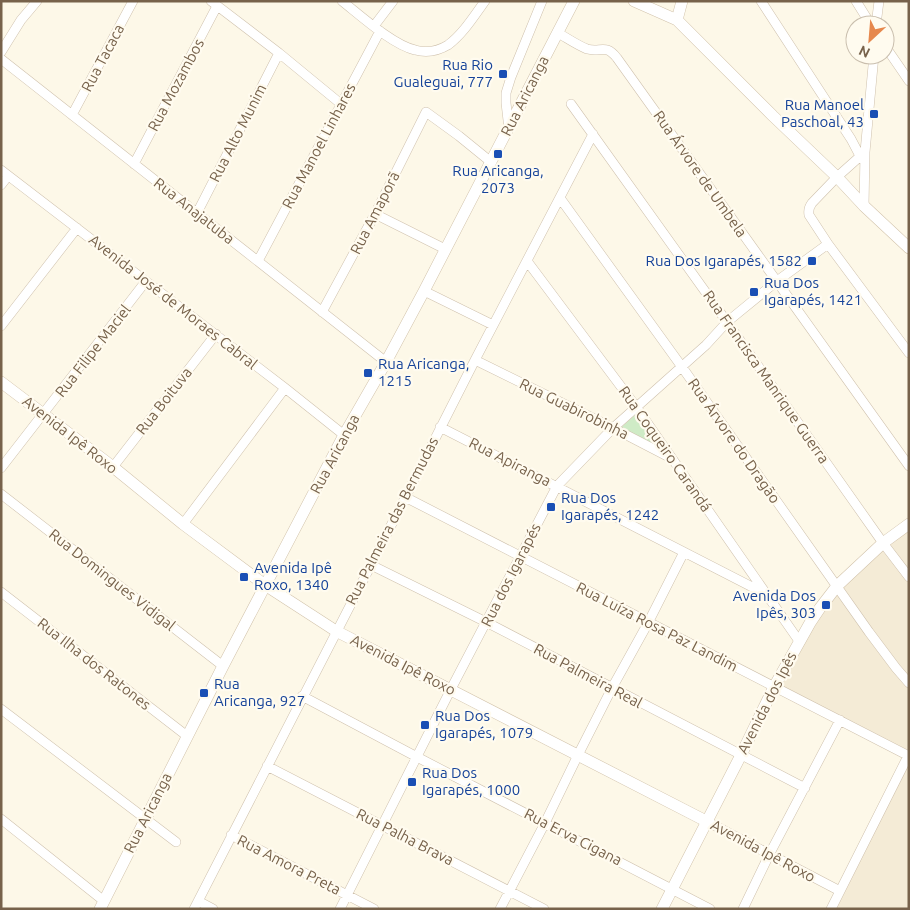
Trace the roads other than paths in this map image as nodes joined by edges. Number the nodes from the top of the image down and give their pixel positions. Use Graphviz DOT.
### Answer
graph roads {
  1 [pos="37,1"];
  2 [pos="133,1"];
  3 [pos="342,1"];
  4 [pos="393,1"];
  5 [pos="485,1"];
  6 [pos="542,1"];
  7 [pos="574,1"];
  8 [pos="634,1"];
  9 [pos="682,1"];
  10 [pos="761,1"];
  11 [pos="856,1"];
  12 [pos="879,1"];
  13 [pos="214,3"];
  14 [pos="865,15"];
  15 [pos="877,15"];
  16 [pos="677,20"];
  17 [pos="377,28"];
  18 [pos="558,33"];
  19 [pos="1,52"];
  20 [pos="279,53"];
  21 [pos="1,59"];
  22 [pos="895,61"];
  23 [pos="873,65"];
  24 [pos="909,81"];
  25 [pos="341,104"];
  26 [pos="571,104"];
  27 [pos="72,115"];
  28 [pos="508,129"];
  29 [pos="593,134"];
  30 [pos="862,154"];
  31 [pos="491,162"];
  32 [pos="134,164"];
  33 [pos="5,173"];
  34 [pos="837,177"];
  35 [pos="1,185"];
  36 [pos="560,198"];
  37 [pos="864,206"];
  38 [pos="197,213"];
  39 [pos="375,214"];
  40 [pos="78,228"];
  41 [pos="828,244"];
  42 [pos="909,248"];
  43 [pos="445,250"];
  44 [pos="258,261"];
  45 [pos="527,261"];
  46 [pos="146,282"];
  47 [pos="777,282"];
  48 [pos="424,291"];
  49 [pos="322,312"];
  50 [pos="727,322"];
  51 [pos="493,325"];
  52 [pos="1,326"];
  53 [pos="216,334"];
  54 [pos="909,353"];
  55 [pos="474,360"];
  56 [pos="386,362"];
  57 [pos="682,367"];
  58 [pos="1,382"];
  59 [pos="285,388"];
  60 [pos="637,408"];
  61 [pos="43,414"];
  62 [pos="440,427"];
  63 [pos="613,428"];
  64 [pos="344,435"];
  65 [pos="673,459"];
  66 [pos="909,466"];
  67 [pos="1,468"];
  68 [pos="112,468"];
  69 [pos="557,486"];
  70 [pos="1,494"];
  71 [pos="405,497"];
  72 [pos="182,524"];
  73 [pos="909,524"];
  74 [pos="883,544"];
  75 [pos="684,552"];
  76 [pos="520,556"];
  77 [pos="371,565"];
  78 [pos="909,577"];
  79 [pos="265,585"];
  80 [pos="838,586"];
  81 [pos="1,592"];
  82 [pos="766,594"];
  83 [pos="486,622"];
  84 [pos="648,623"];
  85 [pos="336,631"];
  86 [pos="799,641"];
  87 [pos="223,666"];
  88 [pos="909,683"];
  89 [pos="774,687"];
  90 [pos="612,688"];
  91 [pos="451,689"];
  92 [pos="302,696"];
  93 [pos="1,708"];
  94 [pos="840,720"];
  95 [pos="187,736"];
  96 [pos="578,755"];
  97 [pos="741,755"];
  98 [pos="908,756"];
  99 [pos="417,757"];
  100 [pos="267,766"];
  101 [pos="805,788"];
  102 [pos="145,818"];
  103 [pos="1,819"];
  104 [pos="706,821"];
  105 [pos="545,823"];
  106 [pos="382,825"];
  107 [pos="231,835"];
  108 [pos="176,842"];
  109 [pos="769,854"];
  110 [pos="672,888"];
  111 [pos="509,891"];
  112 [pos="840,892"];
  113 [pos="347,895"];
  114 [pos="102,905"];
  115 [pos="196,905"];
  116 [pos="213,909"];
  117 [pos="340,909"];
  118 [pos="374,909"];
  119 [pos="500,909"];
  120 [pos="544,909"];
  121 [pos="662,909"];
  122 [pos="710,909"];
  123 [pos="743,909"];
  124 [pos="831,909"];
  1 -- 19 [label="street"];
  2 -- 27 [label="street, Rua Tacaca"];
  3 -- 17 [label="street"];
  4 -- 17 [label="street, Rua Manoel Linhares"];
  5 -- 17 [label="street"];
  6 -- 28 [label="street"];
  7 -- 18 [label="street, Rua Aricanga"];
  8 -- 16 [label="street"];
  9 -- 16 [label="street"];
  10 -- 30 [label="street"];
  11 -- 14 [label="street"];
  12 -- 15 [label="street"];
  13 -- 20 [label="street"];
  13 -- 32 [label="street, Rua Mozambos"];
  16 -- 34 [label="street"];
  17 -- 25 [label="street, Rua Manoel Linhares"];
  18 -- 28 [label="street, Rua Aricanga"];
  18 -- 47 [label="street, Rua Árvore de Umbela"];
  20 -- 25 [label="street"];
  20 -- 38 [label="street, Rua Alto Munim"];
  21 -- 27 [label="street, Rua Anajatuba"];
  22 -- 24 [label="street"];
  23 -- 30 [label="street"];
  25 -- 44 [label="street, Rua Manoel Linhares"];
  26 -- 29 [label="street, Rua Francisca Manrique Guerra"];
  27 -- 32 [label="street, Rua Anajatuba"];
  28 -- 31 [label="street, Rua Aricanga"];
  29 -- 36 [label="street, Rua Palmeira das Bermudas"];
  29 -- 50 [label="street, Rua Francisca Manrique Guerra"];
  30 -- 34 [label="street"];
  30 -- 37 [label="street"];
  31 -- 39 [label="street, Rua Amaporã"];
  31 -- 43 [label="street, Rua Aricanga"];
  32 -- 38 [label="street, Rua Anajatuba"];
  33 -- 35 [label="street"];
  33 -- 40 [label="street, Avenida José de Moraes Cabral"];
  34 -- 37 [label="street"];
  34 -- 41 [label="street"];
  36 -- 45 [label="street, Rua Palmeira das Bermudas"];
  36 -- 57 [label="street, Rua Árvore do Dragão"];
  37 -- 42 [label="street"];
  38 -- 44 [label="street, Rua Anajatuba"];
  39 -- 43 [label="street"];
  39 -- 49 [label="street, Rua Amaporã"];
  40 -- 46 [label="street, Avenida José de Moraes Cabral"];
  40 -- 52 [label="street"];
  41 -- 47 [label="street, Rua dos Igarapés"];
  41 -- 54 [label="street"];
  43 -- 48 [label="street, Rua Aricanga"];
  44 -- 49 [label="street, Rua Anajatuba"];
  45 -- 51 [label="street, Rua Palmeira das Bermudas"];
  45 -- 60 [label="street, Rua Coqueiro Carandá"];
  46 -- 53 [label="street, Avenida José de Moraes Cabral"];
  46 -- 61 [label="street, Rua Filipe Maciel"];
  47 -- 50 [label="street, Rua dos Igarapés"];
  47 -- 66 [label="street, Rua Árvore de Umbela"];
  48 -- 51 [label="street"];
  48 -- 56 [label="street, Rua Aricanga"];
  49 -- 56 [label="street, Rua Anajatuba"];
  50 -- 57 [label="street, Rua dos Igarapés"];
  50 -- 74 [label="street, Rua Francisca Manrique Guerra"];
  51 -- 55 [label="street, Rua Palmeira das Bermudas"];
  53 -- 59 [label="street, Avenida José de Moraes Cabral"];
  53 -- 68 [label="street, Rua Boituva"];
  55 -- 62 [label="street, Rua Palmeira das Bermudas"];
  55 -- 63 [label="street, Rua Guabirobinha"];
  56 -- 64 [label="street, Rua Aricanga"];
  57 -- 60 [label="street, Rua dos Igarapés"];
  57 -- 80 [label="street, Rua Árvore do Dragão"];
  58 -- 61 [label="street, Avenida Ipê Roxo"];
  59 -- 64 [label="street, Avenida José de Moraes Cabral"];
  59 -- 72 [label="street"];
  60 -- 63 [label="street, Rua dos Igarapés"];
  60 -- 65 [label="street, Rua Coqueiro Carandá"];
  61 -- 67 [label="street, Rua Filipe Maciel"];
  61 -- 68 [label="street, Avenida Ipê Roxo"];
  62 -- 69 [label="street, Rua Apiranga"];
  62 -- 71 [label="street, Rua Palmeira das Bermudas"];
  63 -- 65 [label="street, Rua Guabirobinha"];
  63 -- 69 [label="street, Rua dos Igarapés"];
  64 -- 79 [label="street, Rua Aricanga"];
  65 -- 82 [label="street, Rua Coqueiro Carandá"];
  68 -- 72 [label="street, Avenida Ipê Roxo"];
  69 -- 75 [label="street, Rua Apiranga"];
  69 -- 76 [label="street, Rua dos Igarapés"];
  70 -- 87 [label="street, Rua Domingues Vidigal"];
  71 -- 76 [label="street, Rua Luíza Rosa Paz Landim"];
  71 -- 77 [label="street, Rua Palmeira das Bermudas"];
  72 -- 79 [label="street, Avenida Ipê Roxo"];
  73 -- 74 [label="street, Avenida dos Ipês"];
  74 -- 78 [label="street, Rua Francisca Manrique Guerra"];
  74 -- 80 [label="street, Avenida dos Ipês"];
  75 -- 82 [label="street, Rua Apiranga"];
  75 -- 84 [label="street"];
  76 -- 83 [label="street, Rua dos Igarapés"];
  76 -- 84 [label="street, Rua Luíza Rosa Paz Landim"];
  77 -- 83 [label="street, Rua Palmeira Real"];
  77 -- 85 [label="street, Rua Palmeira das Bermudas"];
  79 -- 85 [label="street, Avenida Ipê Roxo"];
  79 -- 87 [label="street, Rua Aricanga"];
  80 -- 86 [label="street, Avenida dos Ipês"];
  80 -- 88 [label="street, Rua Árvore do Dragão"];
  81 -- 95 [label="street, Rua Ilha dos Ratones"];
  82 -- 86 [label="street, Rua Coqueiro Carandá"];
  83 -- 90 [label="street, Rua Palmeira Real"];
  83 -- 91 [label="street, Rua dos Igarapés"];
  84 -- 89 [label="street, Rua Luíza Rosa Paz Landim"];
  84 -- 90 [label="street"];
  85 -- 91 [label="street, Avenida Ipê Roxo"];
  85 -- 92 [label="street, Rua Palmeira das Bermudas"];
  86 -- 89 [label="street, Avenida dos Ipês"];
  87 -- 95 [label="street, Rua Aricanga"];
  89 -- 94 [label="street, Rua Luíza Rosa Paz Landim"];
  89 -- 97 [label="street, Avenida dos Ipês"];
  90 -- 96 [label="street"];
  90 -- 97 [label="street, Rua Palmeira Real"];
  91 -- 96 [label="street, Avenida Ipê Roxo"];
  91 -- 99 [label="street, Rua dos Igarapés"];
  92 -- 99 [label="street, Rua Erva Cigana"];
  92 -- 100 [label="street, Rua Palmeira das Bermudas"];
  93 -- 102 [label="street"];
  94 -- 98 [label="street, Rua Luíza Rosa Paz Landim"];
  94 -- 101 [label="street"];
  95 -- 102 [label="street, Rua Aricanga"];
  96 -- 104 [label="street, Avenida Ipê Roxo"];
  96 -- 105 [label="street"];
  97 -- 101 [label="street, Rua Palmeira Real"];
  97 -- 104 [label="street, Avenida dos Ipês"];
  98 -- 112 [label="street"];
  99 -- 105 [label="street, Rua Erva Cigana"];
  99 -- 106 [label="street, Rua dos Igarapés"];
  100 -- 106 [label="street, Rua Palha Brava"];
  100 -- 107 [label="street, Rua Palmeira das Bermudas"];
  101 -- 109 [label="street"];
  102 -- 108 [label="street"];
  102 -- 114 [label="street, Rua Aricanga"];
  103 -- 114 [label="street"];
  104 -- 109 [label="street, Avenida Ipê Roxo"];
  104 -- 110 [label="street, Avenida dos Ipês"];
  105 -- 110 [label="street, Rua Erva Cigana"];
  105 -- 111 [label="street"];
  106 -- 111 [label="street, Rua Palha Brava"];
  106 -- 113 [label="street, Rua dos Igarapés"];
  107 -- 113 [label="street, Rua Amora Preta"];
  107 -- 115 [label="street, Rua Palmeira das Bermudas"];
  109 -- 112 [label="street, Avenida Ipê Roxo"];
  109 -- 123 [label="street"];
  110 -- 121 [label="street, Avenida dos Ipês"];
  110 -- 122 [label="street, Rua Erva Cigana"];
  111 -- 119 [label="street"];
  111 -- 120 [label="street, Rua Palha Brava"];
  112 -- 124 [label="street"];
  113 -- 117 [label="street, Rua dos Igarapés"];
  113 -- 118 [label="street, Rua Amora Preta"];
  115 -- 116 [label="street"];
}
